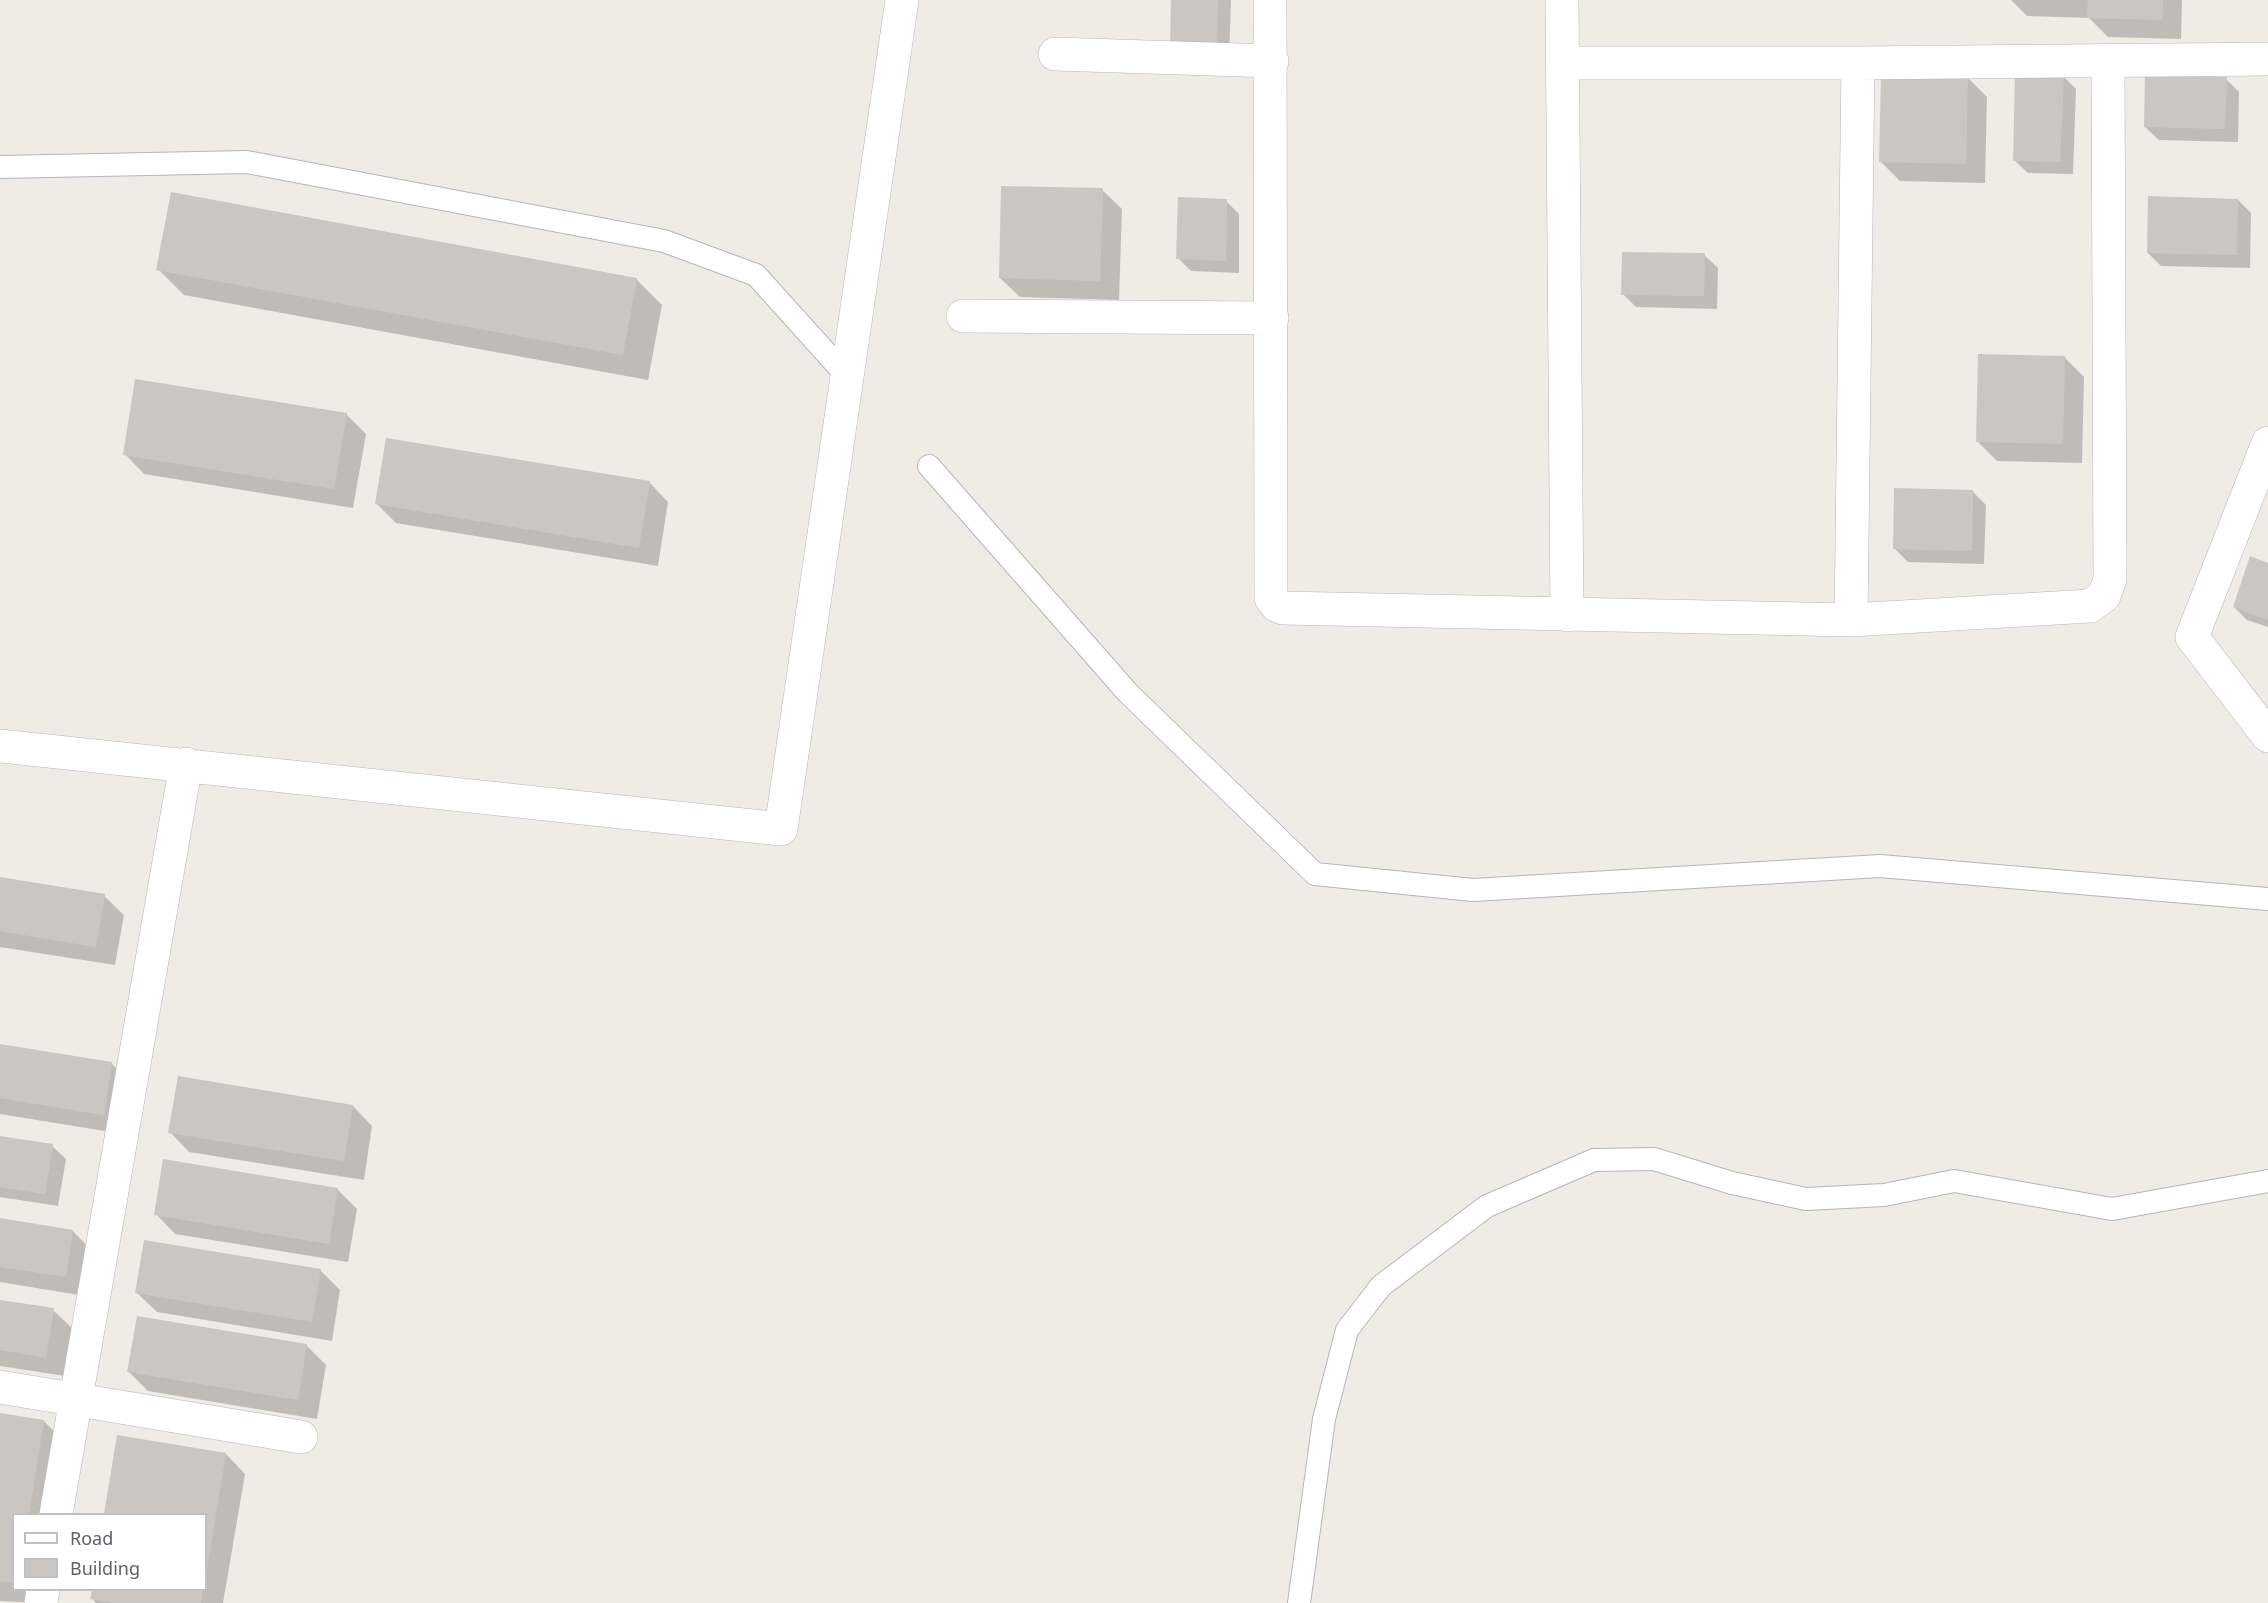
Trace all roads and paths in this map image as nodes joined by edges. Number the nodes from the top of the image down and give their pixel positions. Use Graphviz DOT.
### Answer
graph roads {
  1 [pos="902,0"];
  2 [pos="1270,0"];
  3 [pos="1562,0"];
  4 [pos="1055,54"];
  5 [pos="2268,59"];
  6 [pos="1272,61"];
  7 [pos="2108,61"];
  8 [pos="1563,63"];
  9 [pos="1858,63"];
  10 [pos="0,167"];
  11 [pos="963,316"];
  12 [pos="1272,318"];
  13 [pos="846,375"];
  14 [pos="2267,451"];
  15 [pos="929,466"];
  16 [pos="1566,615"];
  17 [pos="1851,620"];
  18 [pos="2268,736"];
  19 [pos="0,746"];
  20 [pos="186,764"];
  21 [pos="2268,899"];
  22 [pos="2268,1181"];
  23 [pos="0,1387"];
  24 [pos="76,1400"];
  25 [pos="301,1437"];
  26 [pos="56,1513"];
  27 [pos="1299,1603"];
  1 -- 13 [label="street"];
  2 -- 6 [label="street"];
  3 -- 8 [label="street"];
  4 -- 6 [label="street"];
  5 -- 7 [label="street"];
  6 -- 12 [label="street"];
  7 -- 9 [label="street"];
  7 -- 17 [label="street"];
  8 -- 9 [label="street"];
  8 -- 16 [label="street"];
  9 -- 17 [label="street"];
  10 -- 13 [label="lane"];
  11 -- 12 [label="street"];
  12 -- 16 [label="street"];
  13 -- 20 [label="street"];
  14 -- 18 [label="street"];
  15 -- 21 [label="lane"];
  16 -- 17 [label="street"];
  19 -- 20 [label="street"];
  20 -- 24 [label="street"];
  22 -- 27 [label="lane"];
  23 -- 24 [label="street"];
  24 -- 25 [label="street"];
  24 -- 26 [label="street"];
}
